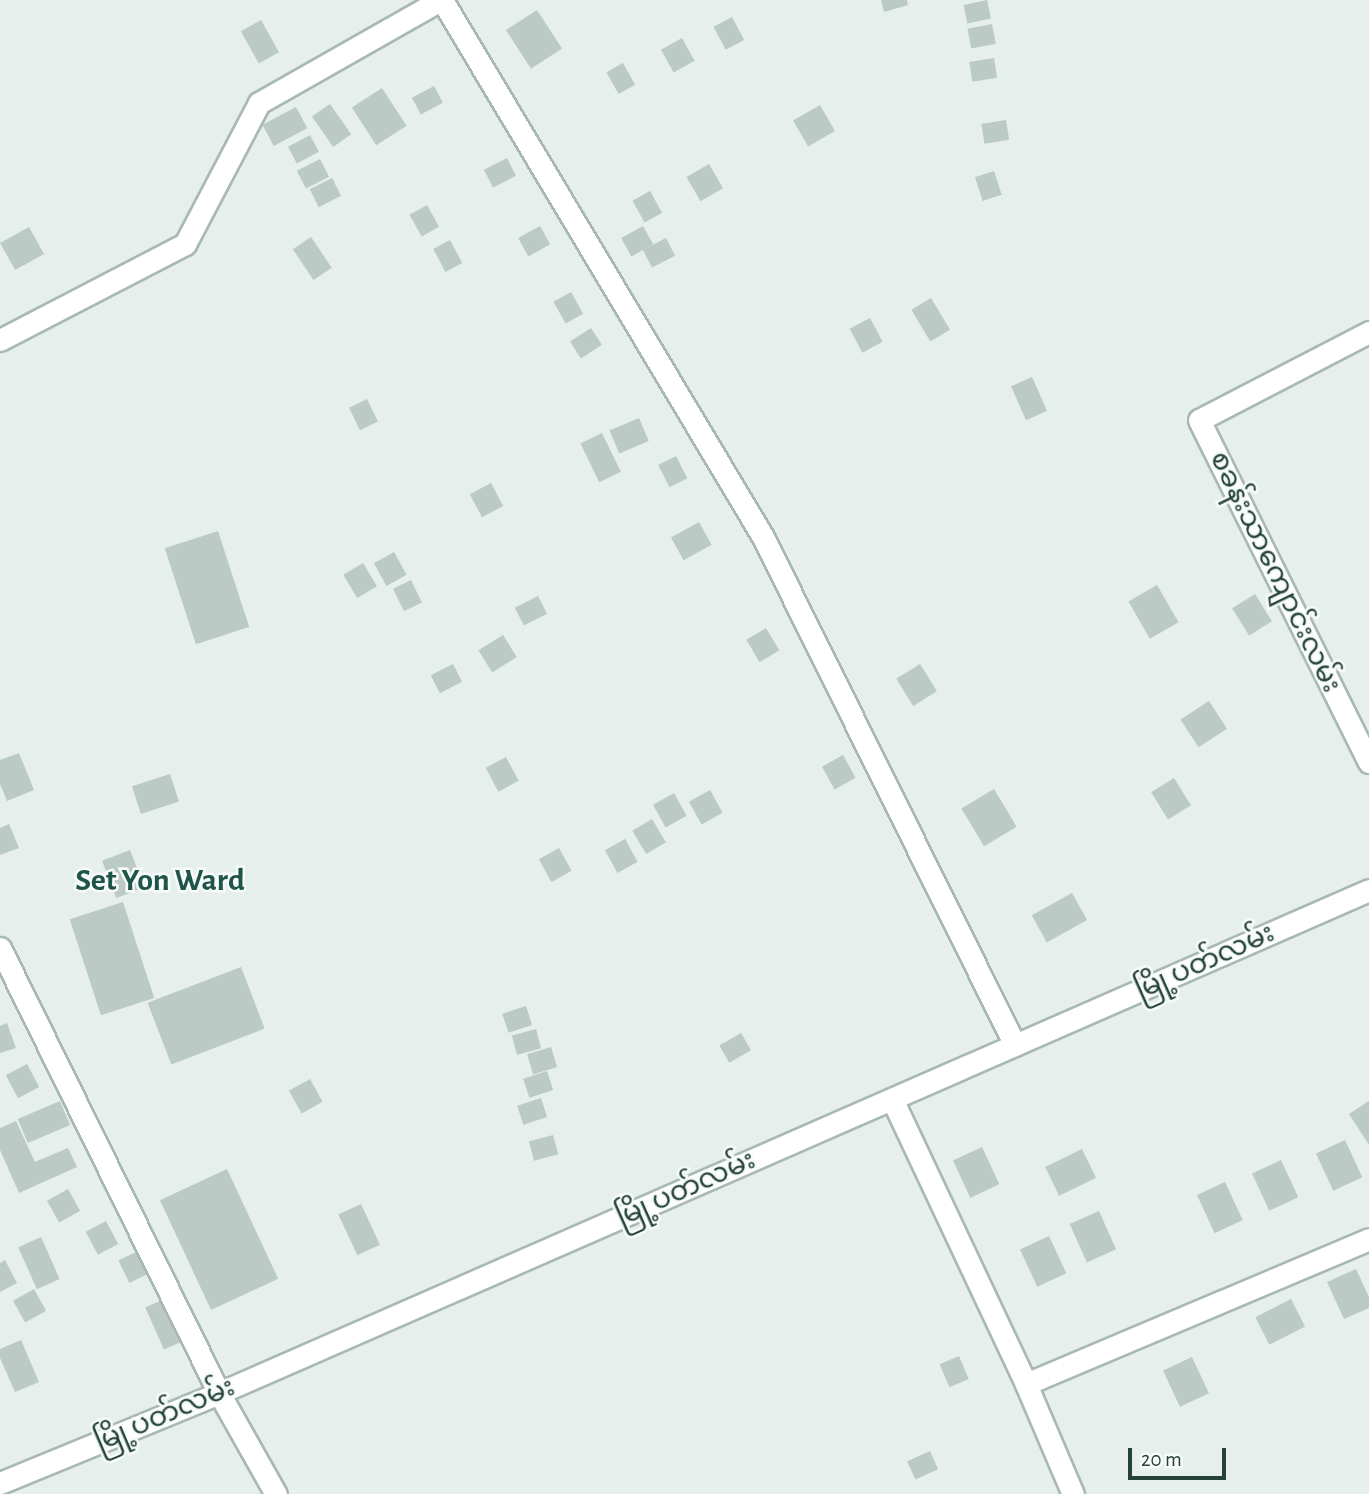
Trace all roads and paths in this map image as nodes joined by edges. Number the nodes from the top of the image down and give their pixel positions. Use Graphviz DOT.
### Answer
graph roads {
  1 [pos="441,0"];
  2 [pos="1369,332"];
  3 [pos="0,340"];
  4 [pos="1369,762"];
  5 [pos="1369,890"];
  6 [pos="0,948"];
  7 [pos="1015,1045"];
  8 [pos="892,1099"];
  9 [pos="1369,1239"];
  10 [pos="1027,1384"];
  11 [pos="219,1393"];
  12 [pos="0,1483"];
  13 [pos="276,1494"];
  14 [pos="1073,1494"];
  1 -- 3 [label="street"];
  1 -- 7 [label="street"];
  2 -- 4 [label="street, စခန်းသာကျောင်းလမ်း"];
  5 -- 7 [label="street, မြို့ပတ်လမ်း"];
  6 -- 11 [label="street"];
  7 -- 8 [label="street, မြို့ပတ်လမ်း"];
  8 -- 10 [label="street"];
  8 -- 11 [label="street, မြို့ပတ်လမ်း"];
  9 -- 10 [label="street"];
  10 -- 14 [label="street"];
  11 -- 12 [label="street, မြို့ပတ်လမ်း"];
  11 -- 13 [label="street"];
}
